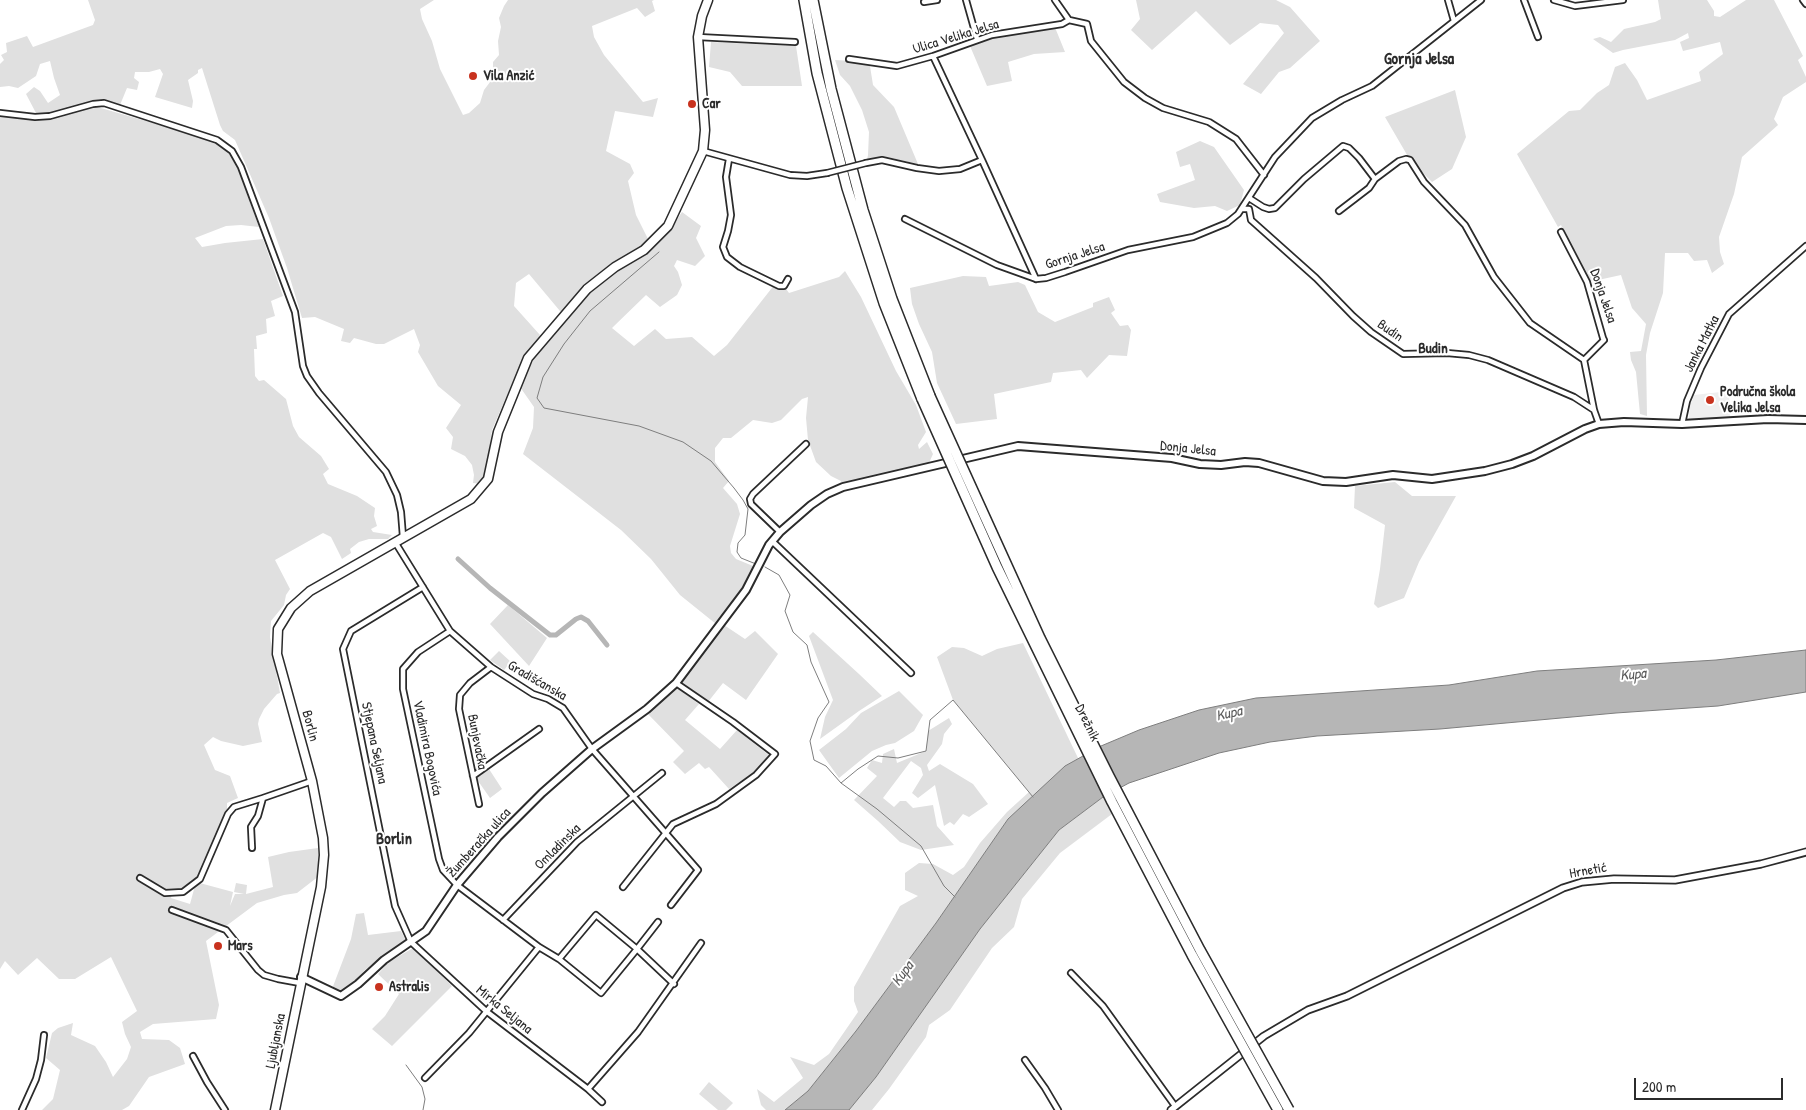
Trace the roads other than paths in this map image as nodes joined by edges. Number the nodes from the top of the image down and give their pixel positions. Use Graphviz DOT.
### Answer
graph roads {
  1 [pos="708,0"];
  2 [pos="804,0"];
  3 [pos="813,0"];
  4 [pos="937,0"];
  5 [pos="966,0"];
  6 [pos="1055,0"];
  7 [pos="1448,0"];
  8 [pos="1481,0"];
  9 [pos="1524,0"];
  10 [pos="1554,0"];
  11 [pos="1623,0"];
  12 [pos="1803,0"];
  13 [pos="924,2"];
  14 [pos="1806,4"];
  15 [pos="1069,20"];
  16 [pos="1454,21"];
  17 [pos="698,36"];
  18 [pos="1538,37"];
  19 [pos="977,39"];
  20 [pos="795,42"];
  21 [pos="933,56"];
  22 [pos="849,58"];
  23 [pos="0,113"];
  24 [pos="703,151"];
  25 [pos="729,158"];
  26 [pos="982,160"];
  27 [pos="1264,174"];
  28 [pos="1375,179"];
  29 [pos="1249,198"];
  30 [pos="1242,209"];
  31 [pos="1339,211"];
  32 [pos="904,219"];
  33 [pos="1561,232"];
  34 [pos="1806,246"];
  35 [pos="788,279"];
  36 [pos="1036,279"];
  37 [pos="1584,360"];
  38 [pos="926,397"];
  39 [pos="1594,410"];
  40 [pos="1806,420"];
  41 [pos="1599,424"];
  42 [pos="1682,424"];
  43 [pos="806,444"];
  44 [pos="780,532"];
  45 [pos="403,537"];
  46 [pos="772,541"];
  47 [pos="395,542"];
  48 [pos="423,586"];
  49 [pos="450,631"];
  50 [pos="491,667"];
  51 [pos="911,673"];
  52 [pos="676,683"];
  53 [pos="539,729"];
  54 [pos="592,750"];
  55 [pos="662,773"];
  56 [pos="472,776"];
  57 [pos="312,781"];
  58 [pos="634,796"];
  59 [pos="263,798"];
  60 [pos="479,804"];
  61 [pos="666,832"];
  62 [pos="252,848"];
  63 [pos="1806,852"];
  64 [pos="140,878"];
  65 [pos="457,884"];
  66 [pos="623,887"];
  67 [pos="671,905"];
  68 [pos="172,910"];
  69 [pos="504,920"];
  70 [pos="658,922"];
  71 [pos="411,942"];
  72 [pos="701,943"];
  73 [pos="539,947"];
  74 [pos="637,949"];
  75 [pos="559,959"];
  76 [pos="1071,973"];
  77 [pos="301,980"];
  78 [pos="674,984"];
  79 [pos="486,1011"];
  80 [pos="44,1035"];
  81 [pos="192,1056"];
  82 [pos="1026,1060"];
  83 [pos="425,1078"];
  84 [pos="588,1089"];
  85 [pos="602,1102"];
  86 [pos="1173,1108"];
  87 [pos="22,1110"];
  88 [pos="225,1110"];
  89 [pos="275,1110"];
  90 [pos="1058,1110"];
  91 [pos="1278,1110"];
  92 [pos="1289,1110"];
  1 -- 17 [label="main road, Borlin"];
  2 -- 38 [label="highway"];
  3 -- 38 [label="highway"];
  4 -- 13 [label="street"];
  5 -- 19 [label="street"];
  6 -- 15 [label="street"];
  7 -- 16 [label="street"];
  8 -- 16 [label="street, Gornja Jelsa"];
  9 -- 18 [label="street"];
  10 -- 11 [label="street"];
  12 -- 14 [label="street"];
  15 -- 19 [label="street, Ulica Velika Jelsa"];
  15 -- 27 [label="street"];
  16 -- 27 [label="street, Gornja Jelsa"];
  17 -- 20 [label="street"];
  17 -- 24 [label="main road, Borlin"];
  19 -- 21 [label="street, Ulica Velika Jelsa"];
  21 -- 22 [label="street, Ulica Velika Jelsa"];
  21 -- 26 [label="street"];
  23 -- 45 [label="street"];
  24 -- 25 [label="street"];
  24 -- 45 [label="main road, Borlin"];
  25 -- 26 [label="street, bridge"];
  25 -- 35 [label="street"];
  26 -- 36 [label="street"];
  27 -- 29 [label="street, Gornja Jelsa"];
  28 -- 29 [label="street"];
  28 -- 31 [label="street"];
  28 -- 37 [label="street"];
  29 -- 30 [label="street, Gornja Jelsa"];
  30 -- 36 [label="street, Gornja Jelsa"];
  30 -- 39 [label="street, Budin"];
  32 -- 36 [label="street, Gornja Jelsa"];
  33 -- 37 [label="street, Donja Jelsa"];
  34 -- 42 [label="street, Janka Matka"];
  37 -- 39 [label="street"];
  38 -- 91 [label="highway, Drežnik, bridge"];
  38 -- 92 [label="highway, Drežnik, bridge"];
  39 -- 41 [label="street"];
  40 -- 42 [label="main road, Donja Jelsa"];
  41 -- 42 [label="main road, Donja Jelsa"];
  41 -- 44 [label="main road, Donja Jelsa"];
  43 -- 44 [label="street"];
  44 -- 46 [label="main road, Donja Jelsa"];
  45 -- 47 [label="main road, Borlin"];
  46 -- 51 [label="street"];
  46 -- 52 [label="main road, Žumberačka ulica"];
  47 -- 48 [label="street, Gradišćanska"];
  47 -- 57 [label="main road, Borlin"];
  48 -- 49 [label="street, Gradišćanska"];
  48 -- 71 [label="street, Stjepana Seljana"];
  49 -- 50 [label="street, Gradišćanska"];
  49 -- 65 [label="street, Vladimira Bogovića"];
  50 -- 54 [label="street, Gradišćanska"];
  50 -- 56 [label="street, Bunjevačka"];
  52 -- 54 [label="main road, Žumberačka ulica"];
  52 -- 61 [label="street"];
  53 -- 56 [label="street"];
  54 -- 58 [label="street"];
  54 -- 65 [label="main road, Žumberačka ulica"];
  55 -- 58 [label="street, Omladinska"];
  56 -- 60 [label="street, Bunjevačka"];
  57 -- 59 [label="street"];
  57 -- 77 [label="main road, Borlin"];
  58 -- 61 [label="street"];
  58 -- 69 [label="street, Omladinska"];
  59 -- 62 [label="street"];
  59 -- 64 [label="street"];
  61 -- 66 [label="street"];
  61 -- 67 [label="street"];
  63 -- 86 [label="street, Hrnetić"];
  65 -- 69 [label="street, Vladimira Bogovića"];
  65 -- 71 [label="main road, Žumberačka ulica"];
  68 -- 77 [label="street"];
  69 -- 73 [label="street, Vladimira Bogovića"];
  70 -- 74 [label="street"];
  71 -- 77 [label="main road, Žumberačka ulica"];
  71 -- 79 [label="street, Mirka Seljana"];
  72 -- 78 [label="street"];
  73 -- 75 [label="street, Vladimira Bogovića"];
  73 -- 79 [label="street"];
  74 -- 75 [label="street"];
  74 -- 75 [label="street, Vladimira Bogovića"];
  74 -- 78 [label="street"];
  76 -- 86 [label="street"];
  77 -- 89 [label="main road, Ljubljanska"];
  78 -- 84 [label="street"];
  79 -- 83 [label="street"];
  79 -- 84 [label="street, Mirka Seljana"];
  80 -- 87 [label="street"];
  81 -- 88 [label="street"];
  82 -- 90 [label="street"];
  84 -- 85 [label="street, Mirka Seljana"];
}
